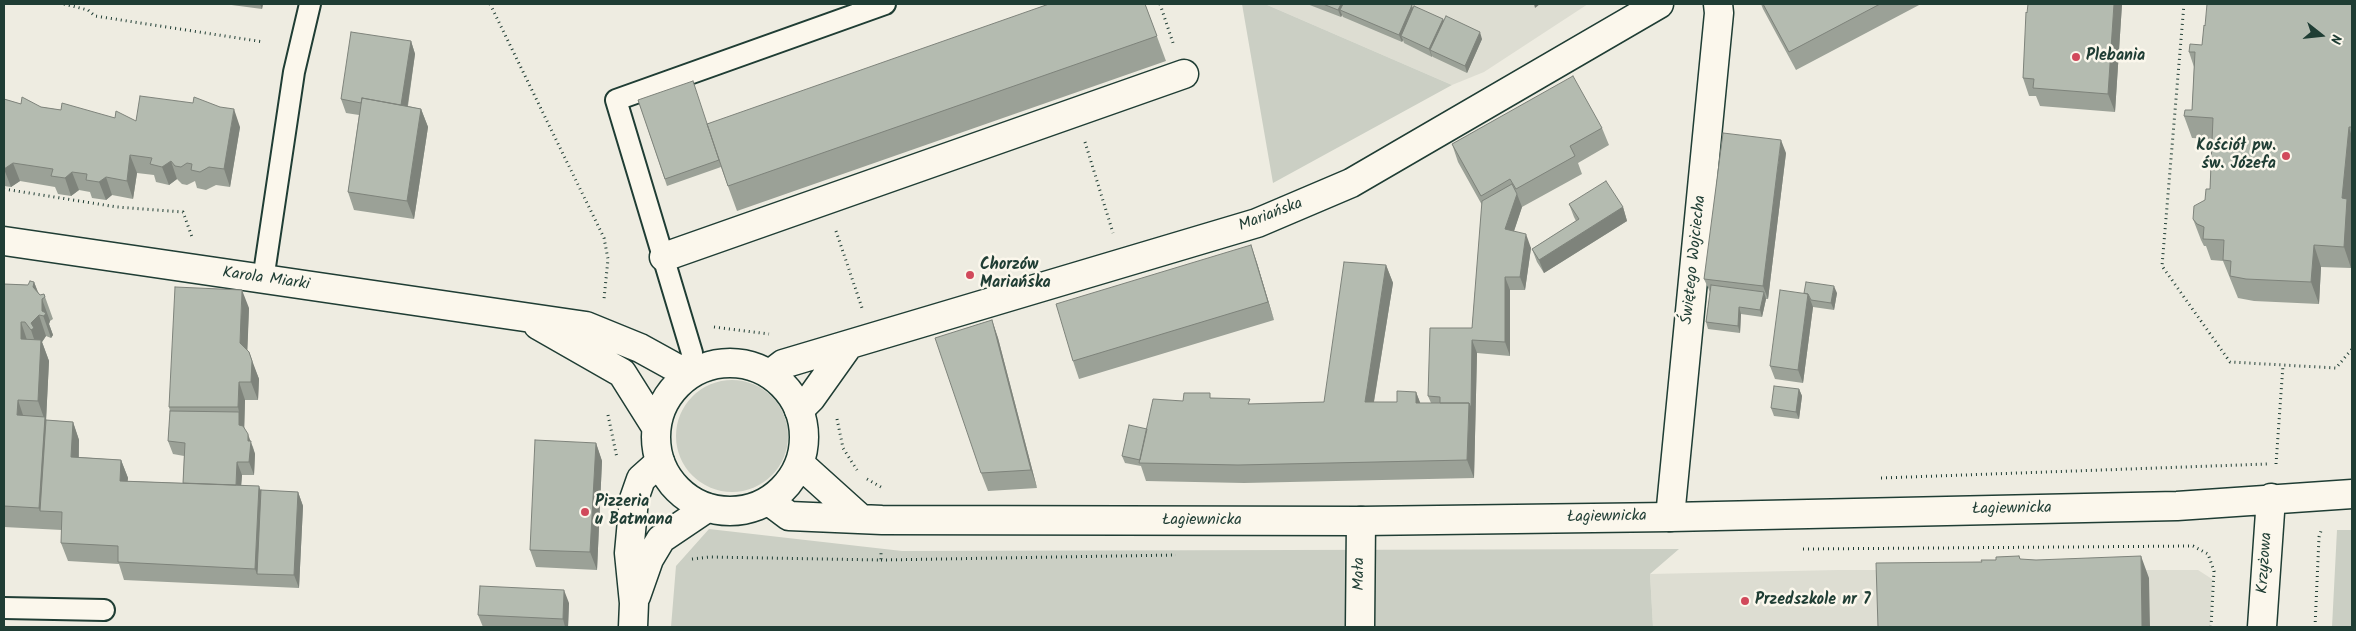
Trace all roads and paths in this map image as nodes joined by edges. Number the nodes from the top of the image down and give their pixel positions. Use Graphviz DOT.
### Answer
graph roads {
  1 [pos="64,4"];
  2 [pos="310,4"];
  3 [pos="490,4"];
  4 [pos="885,4"];
  5 [pos="1160,4"];
  6 [pos="1660,4"];
  7 [pos="1718,4"];
  8 [pos="2184,4"];
  9 [pos="264,42"];
  10 [pos="1184,74"];
  11 [pos="1075,112"];
  12 [pos="4,189"];
  13 [pos="825,200"];
  14 [pos="1122,230"];
  15 [pos="1113,233"];
  16 [pos="1104,236"];
  17 [pos="4,242"];
  18 [pos="195,245"];
  19 [pos="664,257"];
  20 [pos="263,280"];
  21 [pos="603,306"];
  22 [pos="864,316"];
  23 [pos="528,319"];
  24 [pos="848,346"];
  25 [pos="2352,349"];
  26 [pos="2283,364"];
  27 [pos="770,374"];
  28 [pos="689,375"];
  29 [pos="799,410"];
  30 [pos="656,427"];
  31 [pos="660,462"];
  32 [pos="800,464"];
  33 [pos="2276,464"];
  34 [pos="2286,464"];
  35 [pos="1880,478"];
  36 [pos="2352,494"];
  37 [pos="2271,498"];
  38 [pos="769,501"];
  39 [pos="707,508"];
  40 [pos="1670,517"];
  41 [pos="861,519"];
  42 [pos="2325,520"];
  43 [pos="1361,521"];
  44 [pos="1798,549"];
  45 [pos="1180,555"];
  46 [pos="881,560"];
  47 [pos="4,608"];
  48 [pos="104,610"];
  49 [pos="633,615"];
  50 [pos="1360,627"];
  51 [pos="2211,627"];
  52 [pos="2262,627"];
  53 [pos="2314,627"];
  1 -- 9 [label="path"];
  2 -- 20 [label="lane"];
  3 -- 21 [label="path"];
  4 -- 19 [label="lane"];
  5 -- 10 [label="path"];
  6 -- 24 [label="street, Mariańska"];
  7 -- 40 [label="street, Świętego Wojciecha"];
  8 -- 26 [label="path"];
  10 -- 11 [label="street"];
  11 -- 13 [label="street"];
  11 -- 15 [label="path"];
  12 -- 18 [label="path"];
  13 -- 19 [label="street"];
  13 -- 22 [label="path"];
  14 -- 15 [label="path"];
  15 -- 16 [label="path"];
  17 -- 20 [label="street, Karola Miarki"];
  19 -- 28 [label="lane"];
  20 -- 23 [label="street, Karola Miarki"];
  23 -- 28 [label="street, Karola Miarki"];
  23 -- 30 [label="street"];
  24 -- 27 [label="street, Mariańska"];
  24 -- 29 [label="street"];
  25 -- 26 [label="path"];
  26 -- 33 [label="path"];
  27 -- 28 [label="street"];
  27 -- 29 [label="street"];
  28 -- 30 [label="street"];
  29 -- 32 [label="street"];
  30 -- 31 [label="street"];
  31 -- 39 [label="street"];
  31 -- 49 [label="street"];
  32 -- 38 [label="street"];
  32 -- 41 [label="street"];
  33 -- 34 [label="path"];
  33 -- 35 [label="path"];
  36 -- 37 [label="street, Łagiewnicka"];
  37 -- 40 [label="street, Łagiewnicka"];
  37 -- 52 [label="street, Krzyżowa"];
  38 -- 39 [label="street"];
  38 -- 41 [label="street, Łagiewnicka"];
  39 -- 49 [label="street"];
  40 -- 43 [label="street, Łagiewnicka"];
  41 -- 43 [label="street, Łagiewnicka"];
  42 -- 53 [label="path"];
  43 -- 50 [label="street, Mała"];
  44 -- 51 [label="path"];
  45 -- 46 [label="path"];
  47 -- 48 [label="lane"];
}
